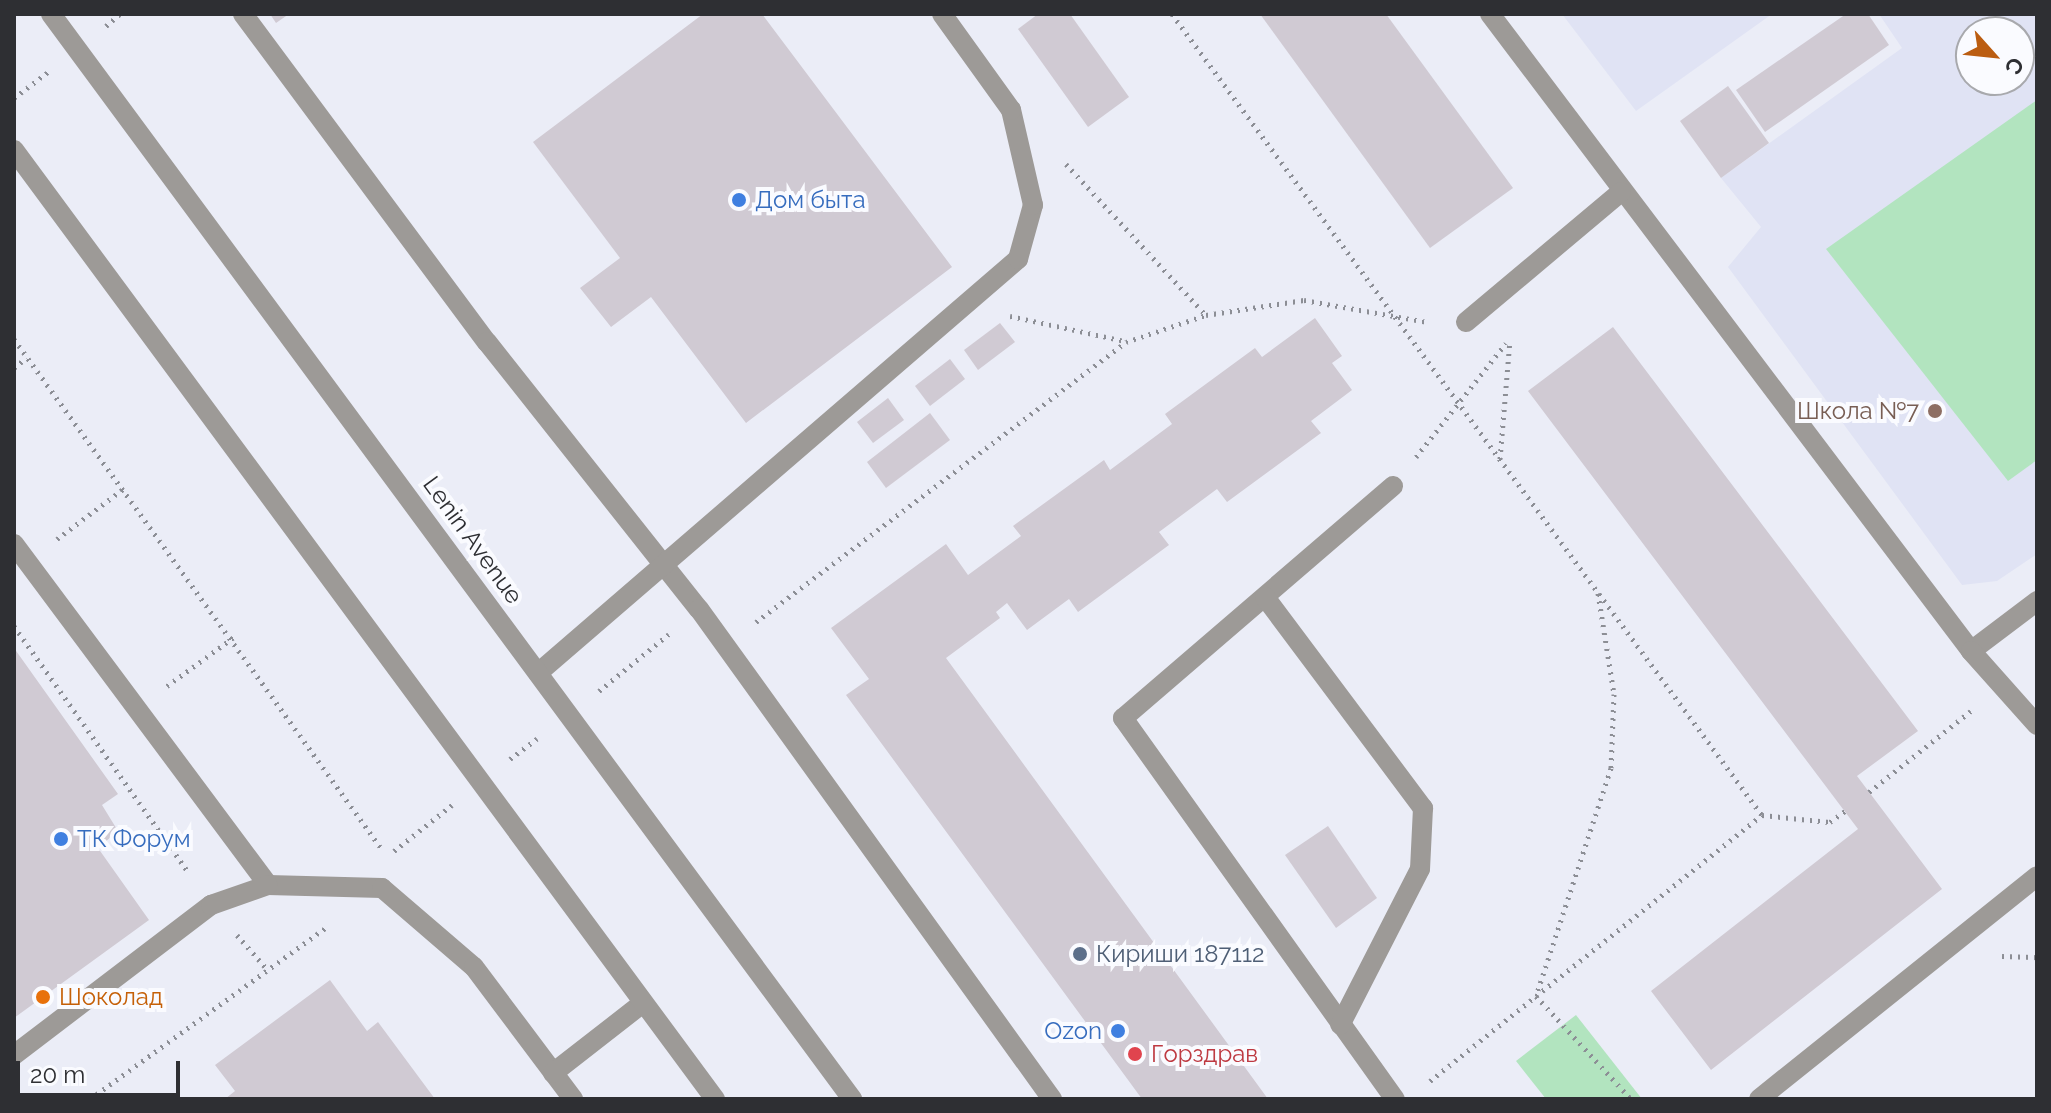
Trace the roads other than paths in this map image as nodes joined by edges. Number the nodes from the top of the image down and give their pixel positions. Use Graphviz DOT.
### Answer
graph roads {
  1 [pos="51,14"];
  2 [pos="243,14"];
  3 [pos="942,14"];
  4 [pos="1490,14"];
  5 [pos="14,150"];
  6 [pos="1621,192"];
  7 [pos="1466,322"];
  8 [pos="1393,486"];
  9 [pos="14,544"];
  10 [pos="659,563"];
  11 [pos="1265,597"];
  12 [pos="2037,601"];
  13 [pos="1971,651"];
  14 [pos="538,673"];
  15 [pos="2037,725"];
  16 [pos="2037,876"];
  17 [pos="268,885"];
  18 [pos="643,1003"];
  19 [pos="1340,1025"];
  20 [pos="14,1055"];
  21 [pos="553,1073"];
  22 [pos="573,1099"];
  23 [pos="715,1099"];
  24 [pos="852,1099"];
  25 [pos="1052,1099"];
  26 [pos="1395,1099"];
  27 [pos="1759,1099"];
  1 -- 14 [label="street, Lenin Avenue"];
  2 -- 10 [label="street"];
  3 -- 10 [label="street"];
  4 -- 6 [label="street"];
  5 -- 18 [label="street"];
  6 -- 7 [label="street"];
  6 -- 13 [label="street"];
  8 -- 11 [label="street"];
  9 -- 17 [label="street"];
  10 -- 14 [label="street"];
  10 -- 25 [label="street"];
  11 -- 19 [label="street"];
  11 -- 19 [label="street"];
  12 -- 13 [label="street"];
  13 -- 15 [label="street"];
  14 -- 24 [label="street, Lenin Avenue"];
  16 -- 27 [label="street"];
  17 -- 20 [label="street"];
  17 -- 21 [label="street"];
  18 -- 21 [label="street"];
  18 -- 23 [label="street"];
  19 -- 26 [label="street"];
  21 -- 22 [label="street"];
}
